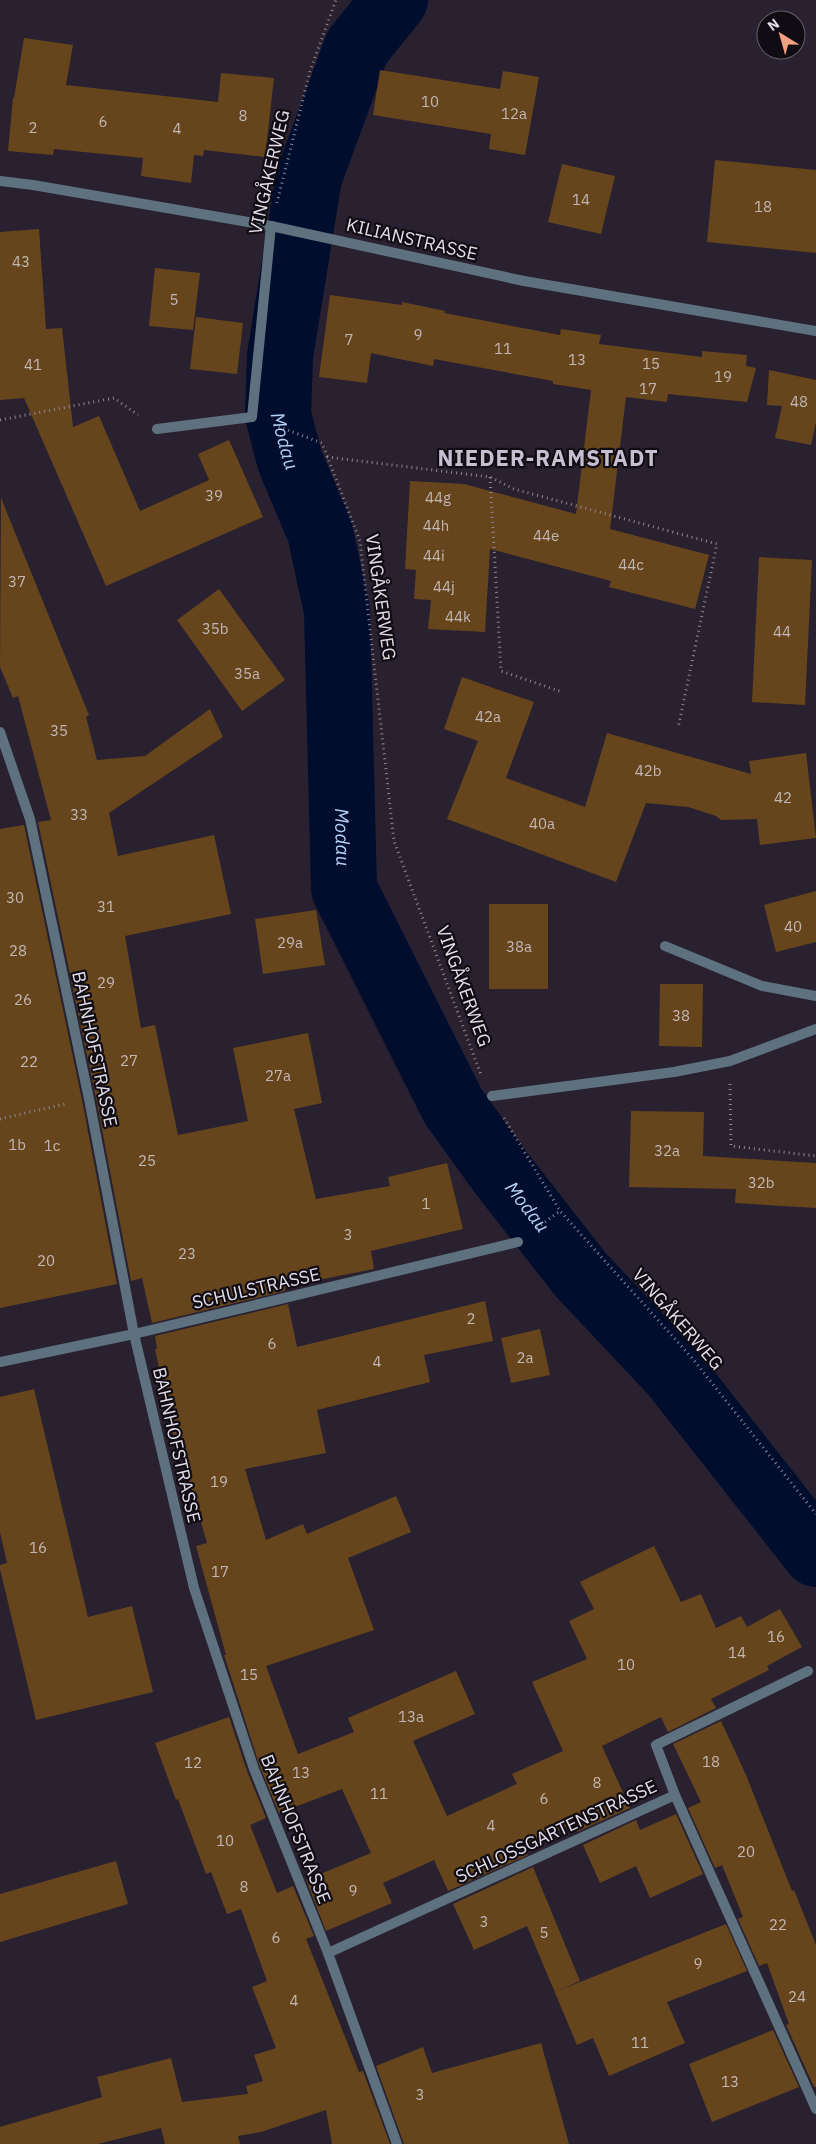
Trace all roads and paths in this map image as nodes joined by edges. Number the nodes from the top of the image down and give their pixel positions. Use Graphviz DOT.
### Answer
graph roads {
  1 [pos="336,0"];
  2 [pos="0,182"];
  3 [pos="271,226"];
  4 [pos="816,331"];
  5 [pos="252,417"];
  6 [pos="0,420"];
  7 [pos="156,429"];
  8 [pos="327,457"];
  9 [pos="490,478"];
  10 [pos="562,692"];
  11 [pos="678,728"];
  12 [pos="0,732"];
  13 [pos="665,946"];
  14 [pos="816,996"];
  15 [pos="816,1029"];
  16 [pos="730,1061"];
  17 [pos="492,1096"];
  18 [pos="89,1099"];
  19 [pos="0,1119"];
  20 [pos="816,1156"];
  21 [pos="518,1242"];
  22 [pos="134,1334"];
  23 [pos="0,1362"];
  24 [pos="816,1514"];
  25 [pos="808,1671"];
  26 [pos="675,1795"];
  27 [pos="328,1953"];
  28 [pos="816,2108"];
  29 [pos="397,2144"];
  1 -- 3 [label="path, VINGÅKERWEG"];
  2 -- 3 [label="street, KILIANSTRASSE"];
  3 -- 4 [label="street, KILIANSTRASSE"];
  3 -- 5 [label="street, VINGÅKERWEG"];
  5 -- 7 [label="street"];
  5 -- 8 [label="path, VINGÅKERWEG"];
  6 -- 7 [label="path"];
  8 -- 9 [label="path"];
  8 -- 17 [label="path, VINGÅKERWEG"];
  9 -- 10 [label="path"];
  9 -- 11 [label="path"];
  12 -- 18 [label="street, BAHNHOFSTRASSE"];
  13 -- 14 [label="street"];
  15 -- 16 [label="street"];
  16 -- 17 [label="street"];
  16 -- 20 [label="path"];
  17 -- 24 [label="path, VINGÅKERWEG"];
  18 -- 19 [label="path"];
  18 -- 22 [label="street, BAHNHOFSTRASSE"];
  21 -- 22 [label="street, SCHULSTRASSE"];
  22 -- 23 [label="street, SCHULSTRASSE"];
  22 -- 27 [label="street, BAHNHOFSTRASSE"];
  25 -- 26 [label="street"];
  26 -- 27 [label="street, SCHLOSSGARTENSTRASSE"];
  26 -- 28 [label="street, SCHLOSSGARTENSTRASSE"];
  27 -- 29 [label="street, BAHNHOFSTRASSE"];
}
